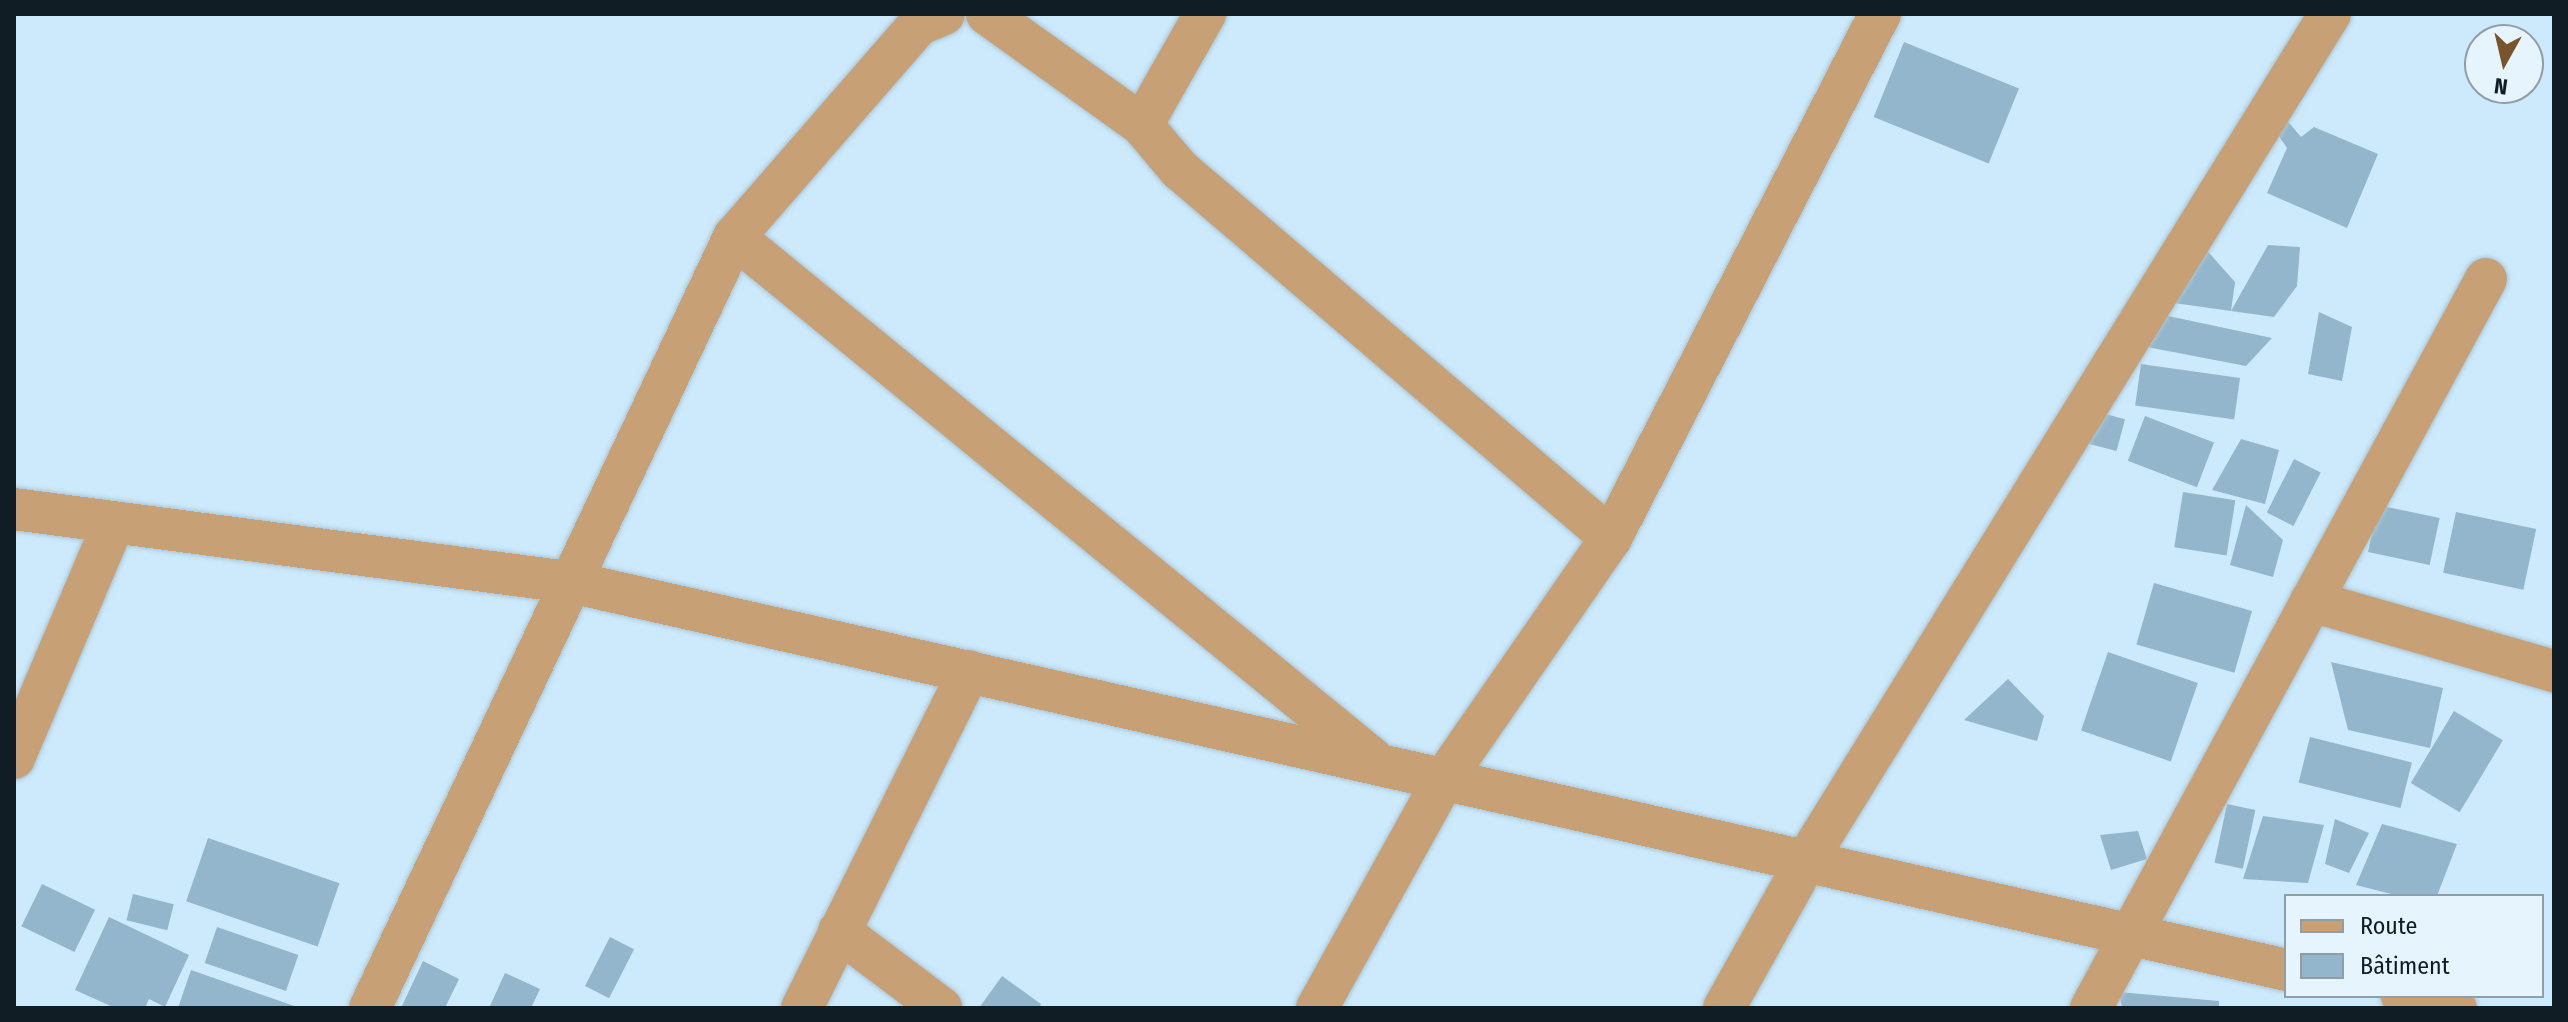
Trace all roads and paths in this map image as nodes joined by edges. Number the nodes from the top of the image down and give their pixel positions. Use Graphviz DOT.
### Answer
graph roads {
  1 [pos="944,14"];
  2 [pos="987,14"];
  3 [pos="1205,14"];
  4 [pos="1880,14"];
  5 [pos="2330,14"];
  6 [pos="1142,125"];
  7 [pos="734,237"];
  8 [pos="2486,279"];
  9 [pos="14,509"];
  10 [pos="114,522"];
  11 [pos="1611,538"];
  12 [pos="575,583"];
  13 [pos="2311,601"];
  14 [pos="969,671"];
  15 [pos="2554,671"];
  16 [pos="14,758"];
  17 [pos="1380,764"];
  18 [pos="1444,779"];
  19 [pos="1806,861"];
  20 [pos="839,931"];
  21 [pos="2134,936"];
  22 [pos="2284,970"];
  23 [pos="2411,998"];
  24 [pos="370,1008"];
  25 [pos="802,1008"];
  26 [pos="941,1008"];
  27 [pos="1317,1008"];
  28 [pos="1724,1008"];
  29 [pos="2091,1008"];
  30 [pos="2456,1008"];
  1 -- 7 [label="street"];
  2 -- 6 [label="street"];
  3 -- 6 [label="street"];
  4 -- 11 [label="street"];
  5 -- 19 [label="street"];
  6 -- 11 [label="street"];
  7 -- 12 [label="street"];
  7 -- 17 [label="street"];
  8 -- 13 [label="street"];
  9 -- 10 [label="street"];
  10 -- 12 [label="street"];
  10 -- 16 [label="street"];
  11 -- 18 [label="street"];
  12 -- 14 [label="street"];
  12 -- 24 [label="street"];
  13 -- 15 [label="street"];
  13 -- 21 [label="street"];
  14 -- 17 [label="street"];
  14 -- 20 [label="street"];
  17 -- 18 [label="street"];
  18 -- 19 [label="street"];
  18 -- 27 [label="street"];
  19 -- 21 [label="street"];
  19 -- 28 [label="street"];
  20 -- 25 [label="street"];
  20 -- 26 [label="street"];
  21 -- 22 [label="street"];
  21 -- 29 [label="street"];
  23 -- 30 [label="street"];
}
